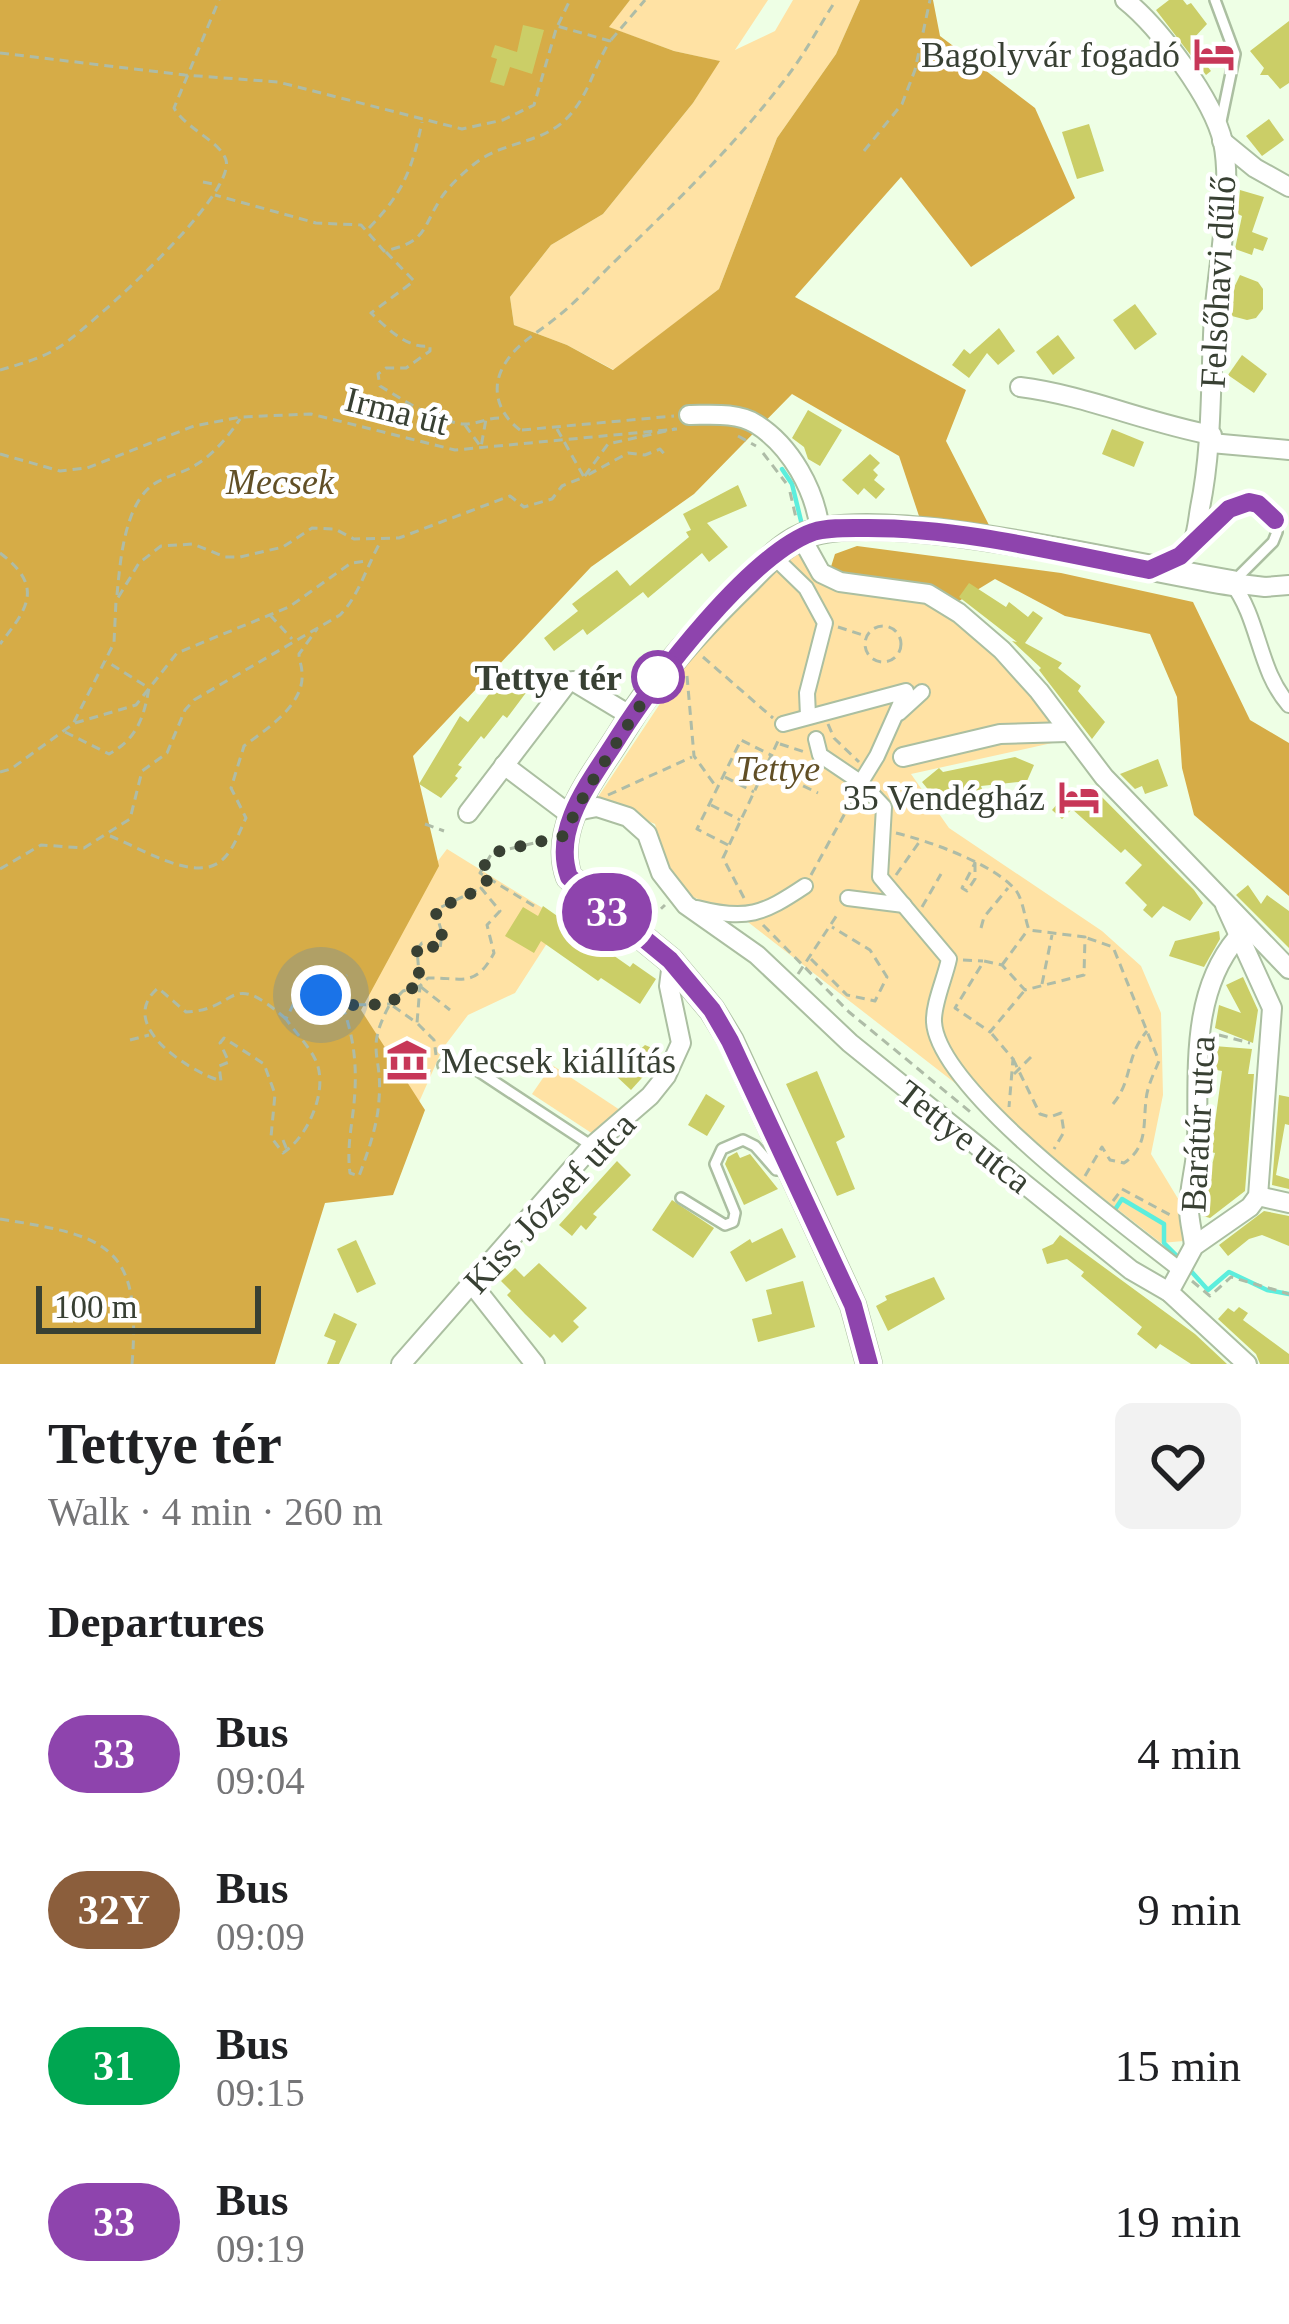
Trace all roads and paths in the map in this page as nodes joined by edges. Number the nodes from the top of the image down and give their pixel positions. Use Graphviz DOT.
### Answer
graph roads {
  1 [pos="219,0"];
  2 [pos="570,0"];
  3 [pos="645,0"];
  4 [pos="836,0"];
  5 [pos="930,0"];
  6 [pos="1125,0"];
  7 [pos="1215,0"];
  8 [pos="557,26"];
  9 [pos="610,41"];
  10 [pos="0,52"];
  11 [pos="185,75"];
  12 [pos="423,119"];
  13 [pos="1220,136"];
  14 [pos="864,151"];
  15 [pos="203,182"];
  16 [pos="220,186"];
  17 [pos="1289,187"];
  18 [pos="215,195"];
  19 [pos="368,230"];
  20 [pos="384,251"];
  21 [pos="0,370"];
  22 [pos="1020,387"];
  23 [pos="241,417"];
  24 [pos="486,417"];
  25 [pos="504,418"];
  26 [pos="465,424"];
  27 [pos="685,424"];
  28 [pos="556,427"];
  29 [pos="538,429"];
  30 [pos="520,430"];
  31 [pos="736,435"];
  32 [pos="1212,439"];
  33 [pos="560,440"];
  34 [pos="539,441"];
  35 [pos="519,443"];
  36 [pos="481,448"];
  37 [pos="1289,450"];
  38 [pos="3,455"];
  39 [pos="667,457"];
  40 [pos="0,466"];
  41 [pos="584,477"];
  42 [pos="808,538"];
  43 [pos="382,540"];
  44 [pos="1192,543"];
  45 [pos="0,553"];
  46 [pos="773,556"];
  47 [pos="370,561"];
  48 [pos="1149,570"];
  49 [pos="1232,583"];
  50 [pos="1289,584"];
  51 [pos="116,601"];
  52 [pos="270,615"];
  53 [pos="825,623"];
  54 [pos="317,628"];
  55 [pos="867,636"];
  56 [pos="294,640"];
  57 [pos="0,644"];
  58 [pos="702,656"];
  59 [pos="105,660"];
  60 [pos="687,674"];
  61 [pos="149,688"];
  62 [pos="922,692"];
  63 [pos="1289,705"];
  64 [pos="816,714"];
  65 [pos="631,716"];
  66 [pos="895,716"];
  67 [pos="74,724"];
  68 [pos="783,724"];
  69 [pos="64,730"];
  70 [pos="1067,732"];
  71 [pos="816,739"];
  72 [pos="778,744"];
  73 [pos="820,755"];
  74 [pos="694,756"];
  75 [pos="773,756"];
  76 [pos="903,757"];
  77 [pos="504,765"];
  78 [pos="0,772"];
  79 [pos="776,773"];
  80 [pos="724,776"];
  81 [pos="865,782"];
  82 [pos="718,788"];
  83 [pos="755,793"];
  84 [pos="818,793"];
  85 [pos="710,804"];
  86 [pos="843,811"];
  87 [pos="468,813"];
  88 [pos="577,818"];
  89 [pos="741,820"];
  90 [pos="425,824"];
  91 [pos="882,830"];
  92 [pos="444,831"];
  93 [pos="109,835"];
  94 [pos="920,841"];
  95 [pos="729,845"];
  96 [pos="0,869"];
  97 [pos="941,874"];
  98 [pos="488,879"];
  99 [pos="885,883"];
  100 [pos="805,886"];
  101 [pos="1010,886"];
  102 [pos="481,889"];
  103 [pos="848,898"];
  104 [pos="682,899"];
  105 [pos="1223,900"];
  106 [pos="533,906"];
  107 [pos="907,909"];
  108 [pos="752,914"];
  109 [pos="830,926"];
  110 [pos="981,928"];
  111 [pos="1028,930"];
  112 [pos="636,933"];
  113 [pos="1052,933"];
  114 [pos="1085,937"];
  115 [pos="1238,938"];
  116 [pos="810,958"];
  117 [pos="949,959"];
  118 [pos="672,962"];
  119 [pos="984,962"];
  120 [pos="1002,965"];
  121 [pos="1289,969"];
  122 [pos="346,975"];
  123 [pos="420,986"];
  124 [pos="1042,986"];
  125 [pos="334,987"];
  126 [pos="1025,990"];
  127 [pos="341,1000"];
  128 [pos="390,1004"];
  129 [pos="450,1010"];
  130 [pos="286,1019"];
  131 [pos="417,1023"];
  132 [pos="1148,1030"];
  133 [pos="1200,1031"];
  134 [pos="990,1032"];
  135 [pos="440,1034"];
  136 [pos="151,1035"];
  137 [pos="130,1040"];
  138 [pos="434,1040"];
  139 [pos="1269,1047"];
  140 [pos="1033,1055"];
  141 [pos="1013,1059"];
  142 [pos="442,1065"];
  143 [pos="417,1066"];
  144 [pos="1019,1069"];
  145 [pos="1267,1070"];
  146 [pos="1289,1070"];
  147 [pos="1012,1075"];
  148 [pos="1113,1104"];
  149 [pos="977,1118"];
  150 [pos="1009,1131"];
  151 [pos="283,1140"];
  152 [pos="592,1146"];
  153 [pos="287,1152"];
  154 [pos="1055,1169"];
  155 [pos="792,1171"];
  156 [pos="1078,1188"];
  157 [pos="1122,1189"];
  158 [pos="1258,1196"];
  159 [pos="680,1198"];
  160 [pos="1289,1203"];
  161 [pos="0,1219"];
  162 [pos="1186,1254"];
  163 [pos="472,1284"];
  164 [pos="1168,1292"];
  165 [pos="1289,1294"];
  166 [pos="132,1364"];
  167 [pos="401,1364"];
  168 [pos="535,1364"];
  169 [pos="869,1364"];
  170 [pos="1247,1364"];
  1 -- 11 [label="path"];
  2 -- 8 [label="path"];
  3 -- 9 [label="path"];
  4 -- 25 [label="path"];
  5 -- 14 [label="path"];
  6 -- 13 [label="street, Felsőhavi dűlő"];
  7 -- 13 [label="lane"];
  8 -- 9 [label="path"];
  8 -- 12 [label="path"];
  9 -- 20 [label="path"];
  10 -- 11 [label="path"];
  11 -- 12 [label="path"];
  11 -- 16 [label="path"];
  12 -- 19 [label="path"];
  13 -- 17 [label="street"];
  13 -- 32 [label="street, Felsőhavi dűlő"];
  15 -- 16 [label="path"];
  16 -- 18 [label="path"];
  18 -- 19 [label="path"];
  18 -- 21 [label="path"];
  19 -- 20 [label="path"];
  20 -- 26 [label="path"];
  22 -- 32 [label="street"];
  23 -- 36 [label="path, Irma út"];
  23 -- 38 [label="path, Irma út"];
  23 -- 51 [label="path"];
  24 -- 25 [label="path"];
  24 -- 26 [label="path"];
  24 -- 36 [label="path"];
  25 -- 30 [label="path"];
  26 -- 36 [label="path"];
  27 -- 28 [label="path"];
  27 -- 33 [label="path, Irma út"];
  27 -- 41 [label="path"];
  27 -- 42 [label="street"];
  28 -- 29 [label="path"];
  28 -- 33 [label="path"];
  29 -- 30 [label="path"];
  29 -- 34 [label="path"];
  30 -- 35 [label="path"];
  31 -- 42 [label="path"];
  32 -- 37 [label="street"];
  32 -- 44 [label="street, Felsőhavi dűlő"];
  33 -- 34 [label="path, Irma út"];
  33 -- 41 [label="path"];
  34 -- 35 [label="path, Irma út"];
  35 -- 36 [label="path, Irma út"];
  38 -- 40 [label="path"];
  39 -- 41 [label="path"];
  41 -- 43 [label="path"];
  42 -- 46 [label="street"];
  42 -- 48 [label="street"];
  42 -- 70 [label="street"];
  43 -- 47 [label="path"];
  43 -- 51 [label="path"];
  44 -- 48 [label="street"];
  44 -- 49 [label="lane"];
  45 -- 57 [label="path"];
  46 -- 53 [label="street"];
  46 -- 65 [label="street"];
  47 -- 52 [label="path"];
  47 -- 54 [label="path"];
  48 -- 49 [label="street"];
  49 -- 50 [label="street"];
  49 -- 63 [label="street"];
  51 -- 59 [label="path"];
  52 -- 56 [label="path"];
  52 -- 61 [label="path"];
  53 -- 55 [label="path"];
  53 -- 64 [label="street"];
  54 -- 56 [label="path"];
  54 -- 93 [label="path"];
  55 -- 55 [label="path"];
  56 -- 93 [label="path"];
  58 -- 68 [label="path"];
  59 -- 61 [label="path"];
  59 -- 67 [label="path"];
  60 -- 74 [label="path"];
  61 -- 67 [label="path"];
  61 -- 69 [label="path"];
  62 -- 66 [label="street"];
  64 -- 66 [label="street"];
  64 -- 68 [label="street"];
  64 -- 81 [label="path"];
  65 -- 77 [label="street"];
  65 -- 88 [label="street"];
  66 -- 81 [label="street"];
  67 -- 69 [label="path"];
  68 -- 72 [label="path"];
  69 -- 78 [label="path"];
  70 -- 76 [label="street"];
  70 -- 105 [label="street"];
  71 -- 73 [label="street"];
  72 -- 73 [label="path"];
  72 -- 75 [label="path"];
  73 -- 81 [label="street"];
  74 -- 82 [label="path"];
  74 -- 88 [label="path"];
  75 -- 80 [label="path"];
  75 -- 83 [label="path"];
  77 -- 87 [label="street"];
  77 -- 88 [label="street"];
  79 -- 84 [label="path"];
  80 -- 82 [label="path"];
  80 -- 83 [label="path"];
  81 -- 91 [label="street"];
  82 -- 85 [label="path"];
  83 -- 89 [label="path"];
  85 -- 89 [label="path"];
  85 -- 95 [label="path"];
  86 -- 100 [label="path"];
  88 -- 98 [label="path"];
  88 -- 104 [label="street"];
  88 -- 112 [label="street"];
  89 -- 95 [label="path"];
  90 -- 92 [label="path"];
  91 -- 94 [label="path"];
  91 -- 99 [label="street"];
  93 -- 96 [label="path"];
  94 -- 99 [label="path"];
  94 -- 101 [label="path"];
  95 -- 108 [label="path"];
  97 -- 107 [label="path"];
  98 -- 102 [label="path"];
  98 -- 106 [label="path"];
  99 -- 107 [label="street"];
  100 -- 108 [label="street"];
  101 -- 110 [label="path"];
  101 -- 111 [label="path"];
  102 -- 123 [label="path"];
  102 -- 123 [label="path"];
  103 -- 107 [label="street"];
  104 -- 108 [label="street"];
  104 -- 112 [label="path"];
  104 -- 164 [label="street, Tettye utca"];
  105 -- 115 [label="street"];
  105 -- 121 [label="street"];
  107 -- 117 [label="street"];
  108 -- 149 [label="path"];
  109 -- 116 [label="path"];
  111 -- 113 [label="path"];
  111 -- 120 [label="path"];
  112 -- 118 [label="street"];
  113 -- 114 [label="path"];
  113 -- 124 [label="path"];
  114 -- 124 [label="path"];
  114 -- 132 [label="path"];
  115 -- 133 [label="street, Barátúr utca"];
  115 -- 139 [label="street"];
  117 -- 119 [label="path"];
  117 -- 150 [label="street"];
  118 -- 152 [label="street, Kiss József utca"];
  118 -- 155 [label="street"];
  119 -- 120 [label="path"];
  119 -- 134 [label="path"];
  120 -- 126 [label="path"];
  122 -- 125 [label="path"];
  123 -- 128 [label="path"];
  123 -- 129 [label="path"];
  123 -- 131 [label="path"];
  124 -- 126 [label="path"];
  125 -- 127 [label="path"];
  125 -- 130 [label="path"];
  126 -- 134 [label="path"];
  127 -- 128 [label="path"];
  127 -- 128 [label="path"];
  128 -- 131 [label="path"];
  130 -- 136 [label="path"];
  130 -- 153 [label="path"];
  131 -- 138 [label="path"];
  132 -- 148 [label="path"];
  132 -- 156 [label="path"];
  133 -- 139 [label="path"];
  133 -- 162 [label="street, Barátúr utca"];
  134 -- 141 [label="path"];
  135 -- 138 [label="path"];
  136 -- 137 [label="path"];
  136 -- 153 [label="path"];
  138 -- 143 [label="path"];
  139 -- 145 [label="street"];
  140 -- 144 [label="path"];
  141 -- 144 [label="path"];
  141 -- 147 [label="path"];
  142 -- 152 [label="lane"];
  144 -- 147 [label="path"];
  144 -- 154 [label="path"];
  145 -- 146 [label="street"];
  145 -- 158 [label="street"];
  147 -- 150 [label="path"];
  150 -- 154 [label="street"];
  151 -- 153 [label="path"];
  152 -- 163 [label="street, Kiss József utca"];
  154 -- 156 [label="street"];
  155 -- 159 [label="lane"];
  155 -- 169 [label="street"];
  156 -- 162 [label="street"];
  157 -- 162 [label="path"];
  158 -- 160 [label="street"];
  158 -- 162 [label="street"];
  161 -- 166 [label="path"];
  162 -- 164 [label="street"];
  162 -- 165 [label="path"];
  163 -- 167 [label="street, Kiss József utca"];
  163 -- 168 [label="street"];
  164 -- 170 [label="street, Tettye utca"];
}
